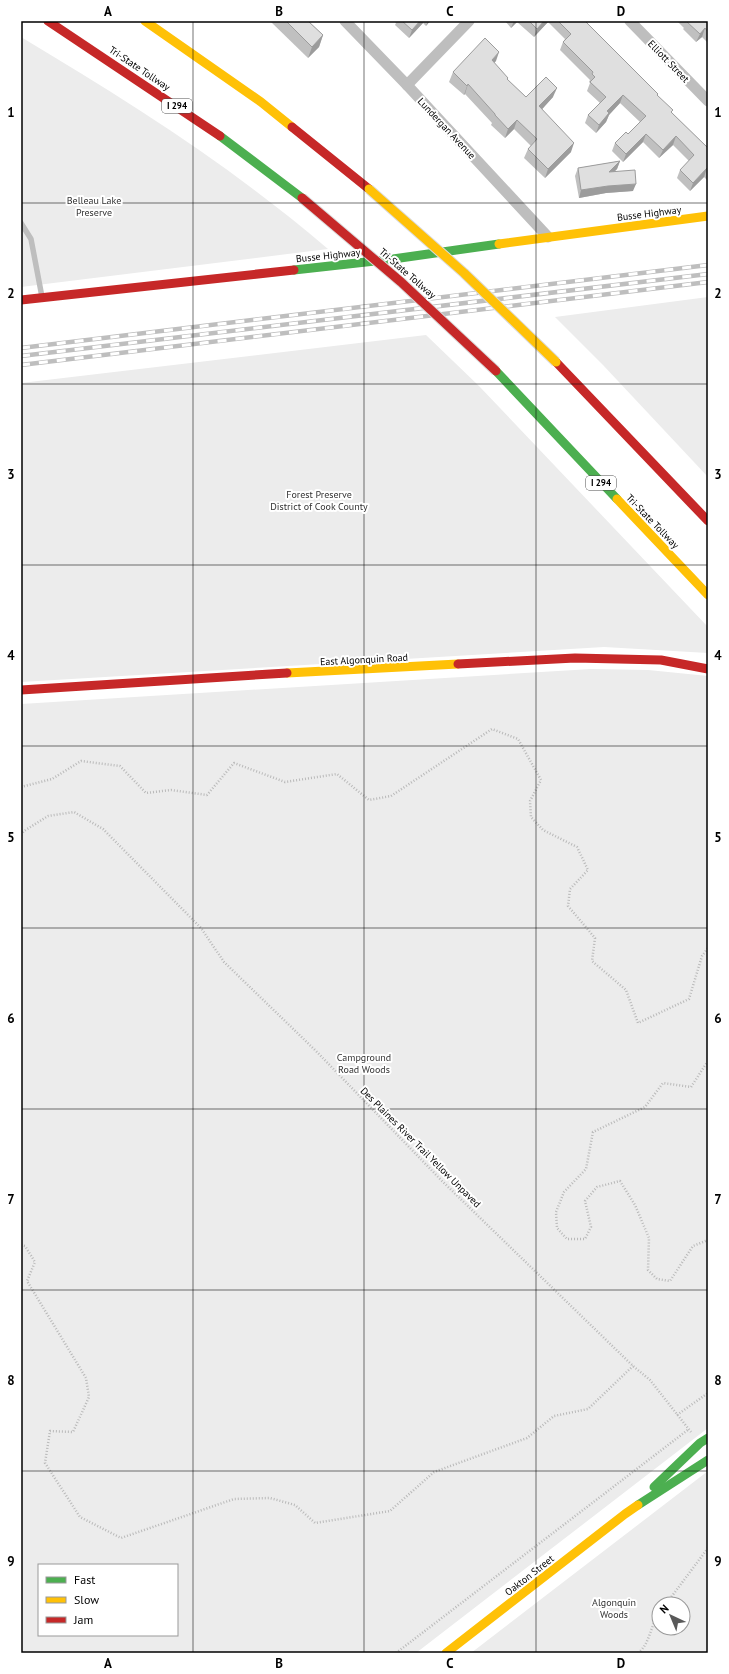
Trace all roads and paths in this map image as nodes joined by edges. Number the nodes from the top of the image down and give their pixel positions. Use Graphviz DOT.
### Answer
graph roads {
  1 [pos="48,21"];
  2 [pos="145,21"];
  3 [pos="345,21"];
  4 [pos="470,21"];
  5 [pos="630,21"];
  6 [pos="407,85"];
  7 [pos="708,101"];
  8 [pos="708,216"];
  9 [pos="21,223"];
  10 [pos="548,237"];
  11 [pos="42,297"];
  12 [pos="21,300"];
  13 [pos="708,521"];
  14 [pos="708,595"];
  15 [pos="708,669"];
  16 [pos="21,690"];
  17 [pos="21,787"];
  18 [pos="21,835"];
  19 [pos="708,948"];
  20 [pos="708,1061"];
  21 [pos="708,1240"];
  22 [pos="21,1245"];
  23 [pos="632,1366"];
  24 [pos="708,1393"];
  25 [pos="677,1415"];
  26 [pos="689,1429"];
  27 [pos="692,1433"];
  28 [pos="708,1438"];
  29 [pos="708,1460"];
  30 [pos="626,1514"];
  31 [pos="708,1548"];
  32 [pos="672,1596"];
  33 [pos="651,1630"];
  34 [pos="396,1653"];
  35 [pos="446,1653"];
  36 [pos="638,1653"];
  1 -- 14 [label="main road, Tri-State Tollway / I 294, bridge"];
  2 -- 13 [label="main road, bridge"];
  3 -- 6 [label="street, Lundergan Avenue"];
  4 -- 6 [label="street"];
  5 -- 7 [label="street, Elliott Street"];
  6 -- 10 [label="street, Lundergan Avenue"];
  8 -- 10 [label="main road, Busse Highway"];
  9 -- 11 [label="lane"];
  10 -- 11 [label="main road, Busse Highway"];
  11 -- 12 [label="main road, Busse Highway"];
  15 -- 16 [label="main road, East Algonquin Road"];
  17 -- 19 [label="path"];
  18 -- 23 [label="path, Des Plaines River Trail Yellow Unpaved"];
  20 -- 21 [label="path"];
  22 -- 23 [label="path"];
  23 -- 25 [label="path, Des Plaines River Trail Yellow Unpaved"];
  24 -- 25 [label="path"];
  25 -- 26 [label="path, Des Plaines River Trail Yellow Unpaved"];
  26 -- 27 [label="path, Des Plaines River Trail Yellow Unpaved"];
  26 -- 34 [label="path"];
  28 -- 30 [label="main road, Oakton Street"];
  29 -- 30 [label="main road, Oakton Street"];
  30 -- 35 [label="main road, Oakton Street"];
  31 -- 32 [label="path"];
  33 -- 36 [label="path"];
}
